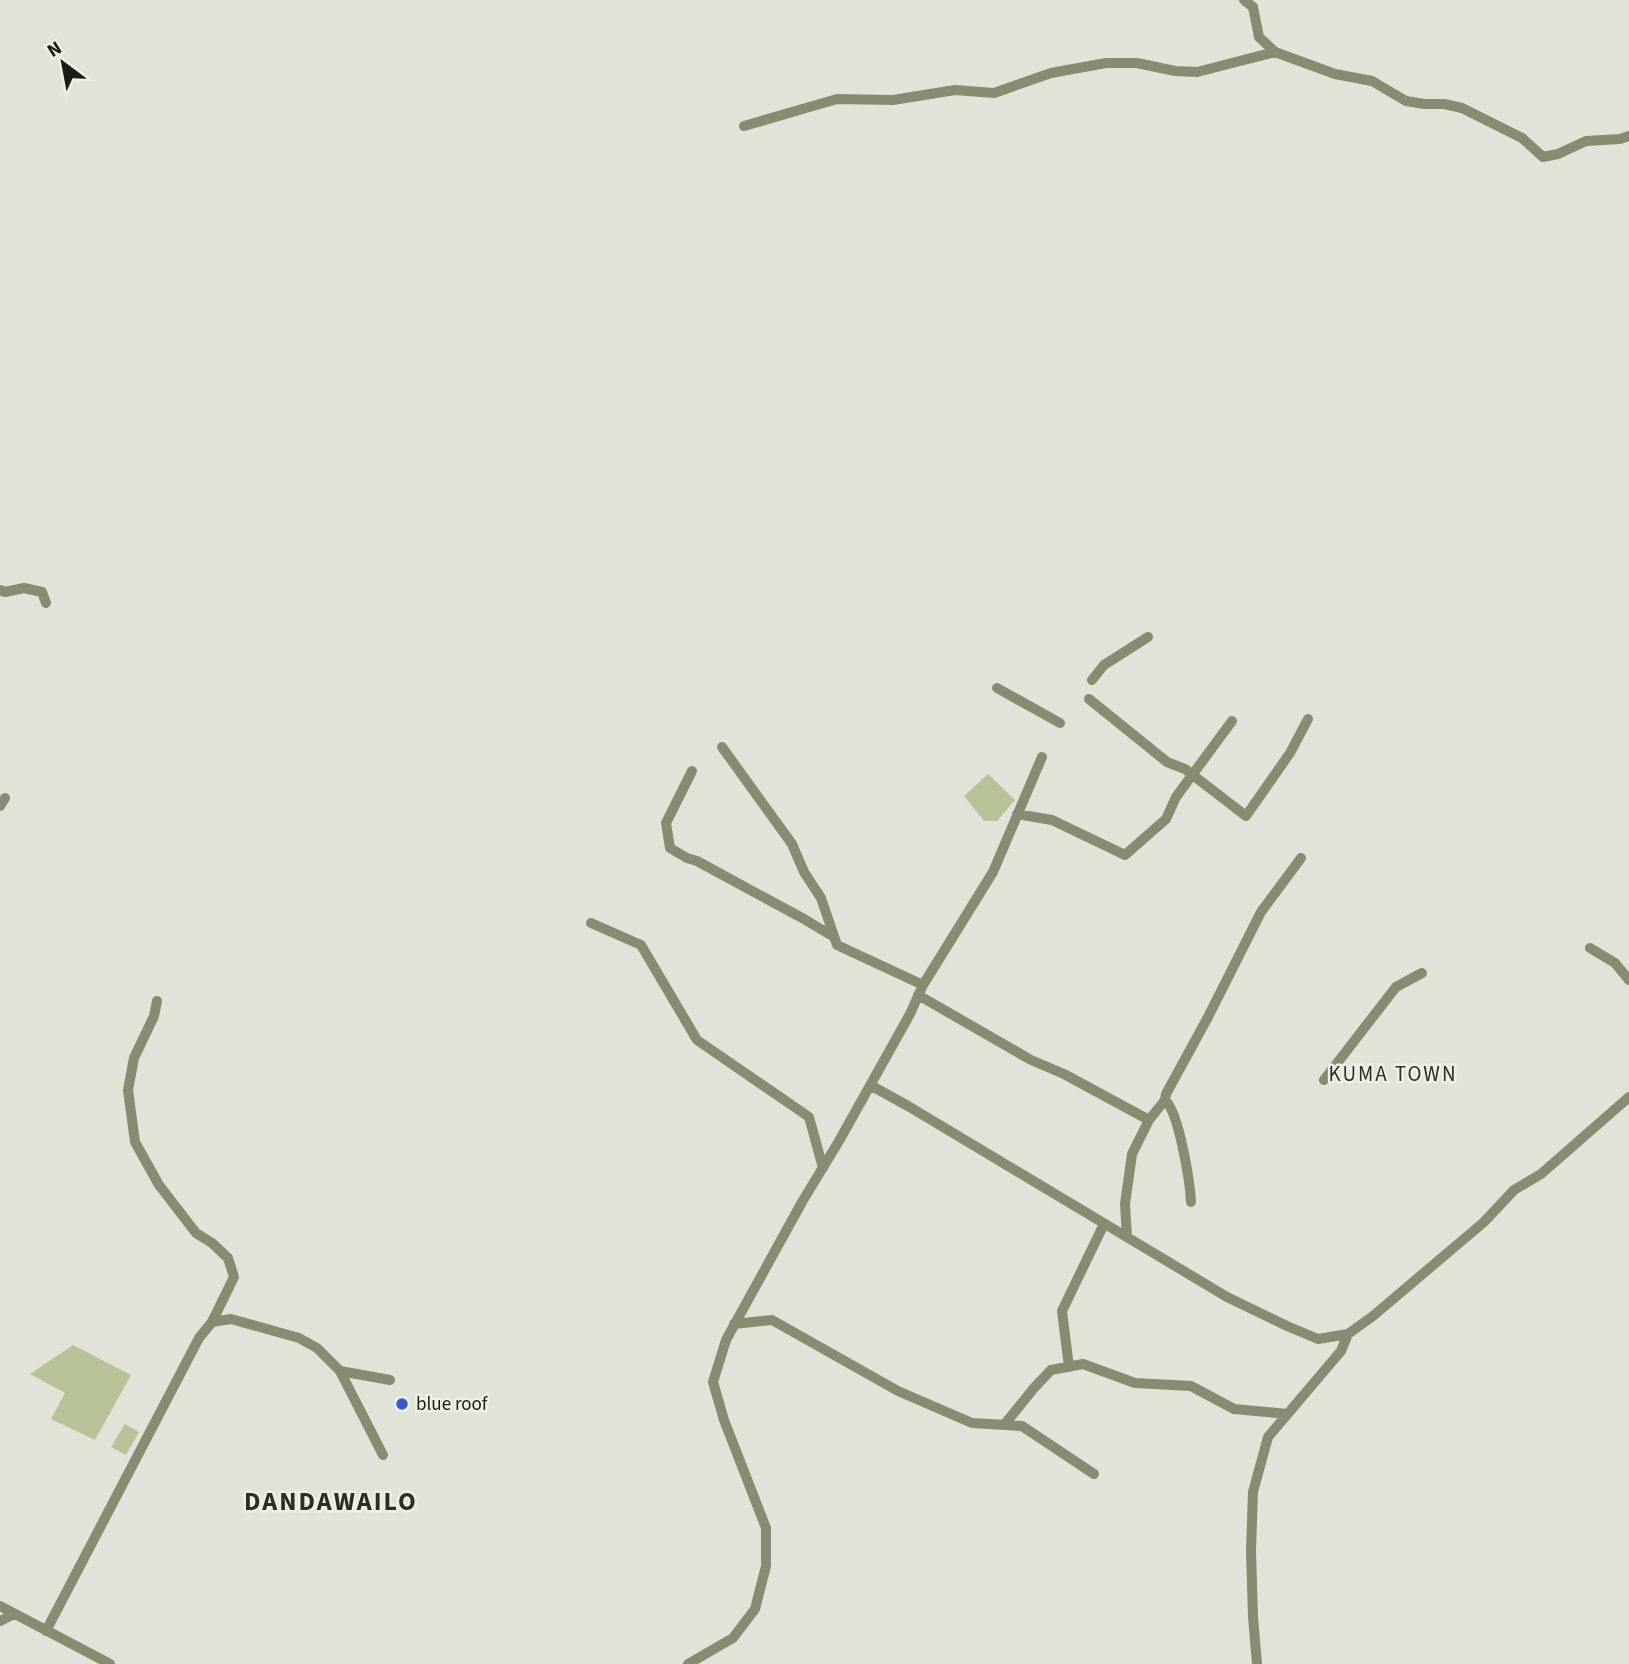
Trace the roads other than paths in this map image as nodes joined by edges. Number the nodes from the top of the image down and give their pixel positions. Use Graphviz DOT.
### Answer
graph roads {
  1 [pos="1244,0"];
  2 [pos="1275,52"];
  3 [pos="744,126"];
  4 [pos="1629,136"];
  5 [pos="0,590"];
  6 [pos="46,603"];
  7 [pos="1148,637"];
  8 [pos="1093,680"];
  9 [pos="997,688"];
  10 [pos="1089,699"];
  11 [pos="1308,719"];
  12 [pos="1232,721"];
  13 [pos="1060,723"];
  14 [pos="722,747"];
  15 [pos="1042,757"];
  16 [pos="692,771"];
  17 [pos="1192,774"];
  18 [pos="1017,814"];
  19 [pos="1301,858"];
  20 [pos="591,923"];
  21 [pos="835,937"];
  22 [pos="1590,948"];
  23 [pos="1422,973"];
  24 [pos="1629,980"];
  25 [pos="921,990"];
  26 [pos="157,1001"];
  27 [pos="1324,1080"];
  28 [pos="870,1086"];
  29 [pos="1629,1097"];
  30 [pos="1165,1100"];
  31 [pos="1149,1120"];
  32 [pos="823,1168"];
  33 [pos="1191,1202"];
  34 [pos="1104,1224"];
  35 [pos="1127,1237"];
  36 [pos="212,1322"];
  37 [pos="734,1324"];
  38 [pos="1348,1334"];
  39 [pos="1069,1367"];
  40 [pos="340,1371"];
  41 [pos="390,1380"];
  42 [pos="1287,1414"];
  43 [pos="1004,1425"];
  44 [pos="383,1455"];
  45 [pos="1094,1474"];
  46 [pos="0,1606"];
  47 [pos="14,1614"];
  48 [pos="0,1621"];
  49 [pos="46,1631"];
  50 [pos="110,1664"];
  51 [pos="688,1664"];
  52 [pos="1257,1664"];
  1 -- 2 [label="street"];
  2 -- 3 [label="street"];
  2 -- 4 [label="street"];
  5 -- 6 [label="street"];
  7 -- 8 [label="street"];
  9 -- 13 [label="street"];
  10 -- 17 [label="street"];
  11 -- 17 [label="street"];
  12 -- 17 [label="street"];
  14 -- 21 [label="street"];
  15 -- 18 [label="street"];
  16 -- 21 [label="street"];
  17 -- 18 [label="street"];
  18 -- 25 [label="street"];
  19 -- 30 [label="street"];
  20 -- 32 [label="street"];
  21 -- 25 [label="street"];
  22 -- 24 [label="street"];
  23 -- 27 [label="street"];
  25 -- 28 [label="street"];
  25 -- 31 [label="street"];
  26 -- 36 [label="street"];
  28 -- 32 [label="street"];
  28 -- 34 [label="street"];
  29 -- 38 [label="street"];
  30 -- 31 [label="street"];
  30 -- 33 [label="street"];
  31 -- 35 [label="street"];
  32 -- 37 [label="street"];
  34 -- 35 [label="street"];
  34 -- 39 [label="street"];
  35 -- 38 [label="street"];
  36 -- 40 [label="street"];
  36 -- 49 [label="street"];
  37 -- 43 [label="street"];
  37 -- 51 [label="street"];
  38 -- 42 [label="street"];
  39 -- 42 [label="street"];
  39 -- 43 [label="street"];
  40 -- 41 [label="street"];
  40 -- 44 [label="street"];
  42 -- 52 [label="street"];
  43 -- 45 [label="street"];
  46 -- 47 [label="street"];
  47 -- 48 [label="street"];
  47 -- 49 [label="street"];
  49 -- 50 [label="street"];
}
